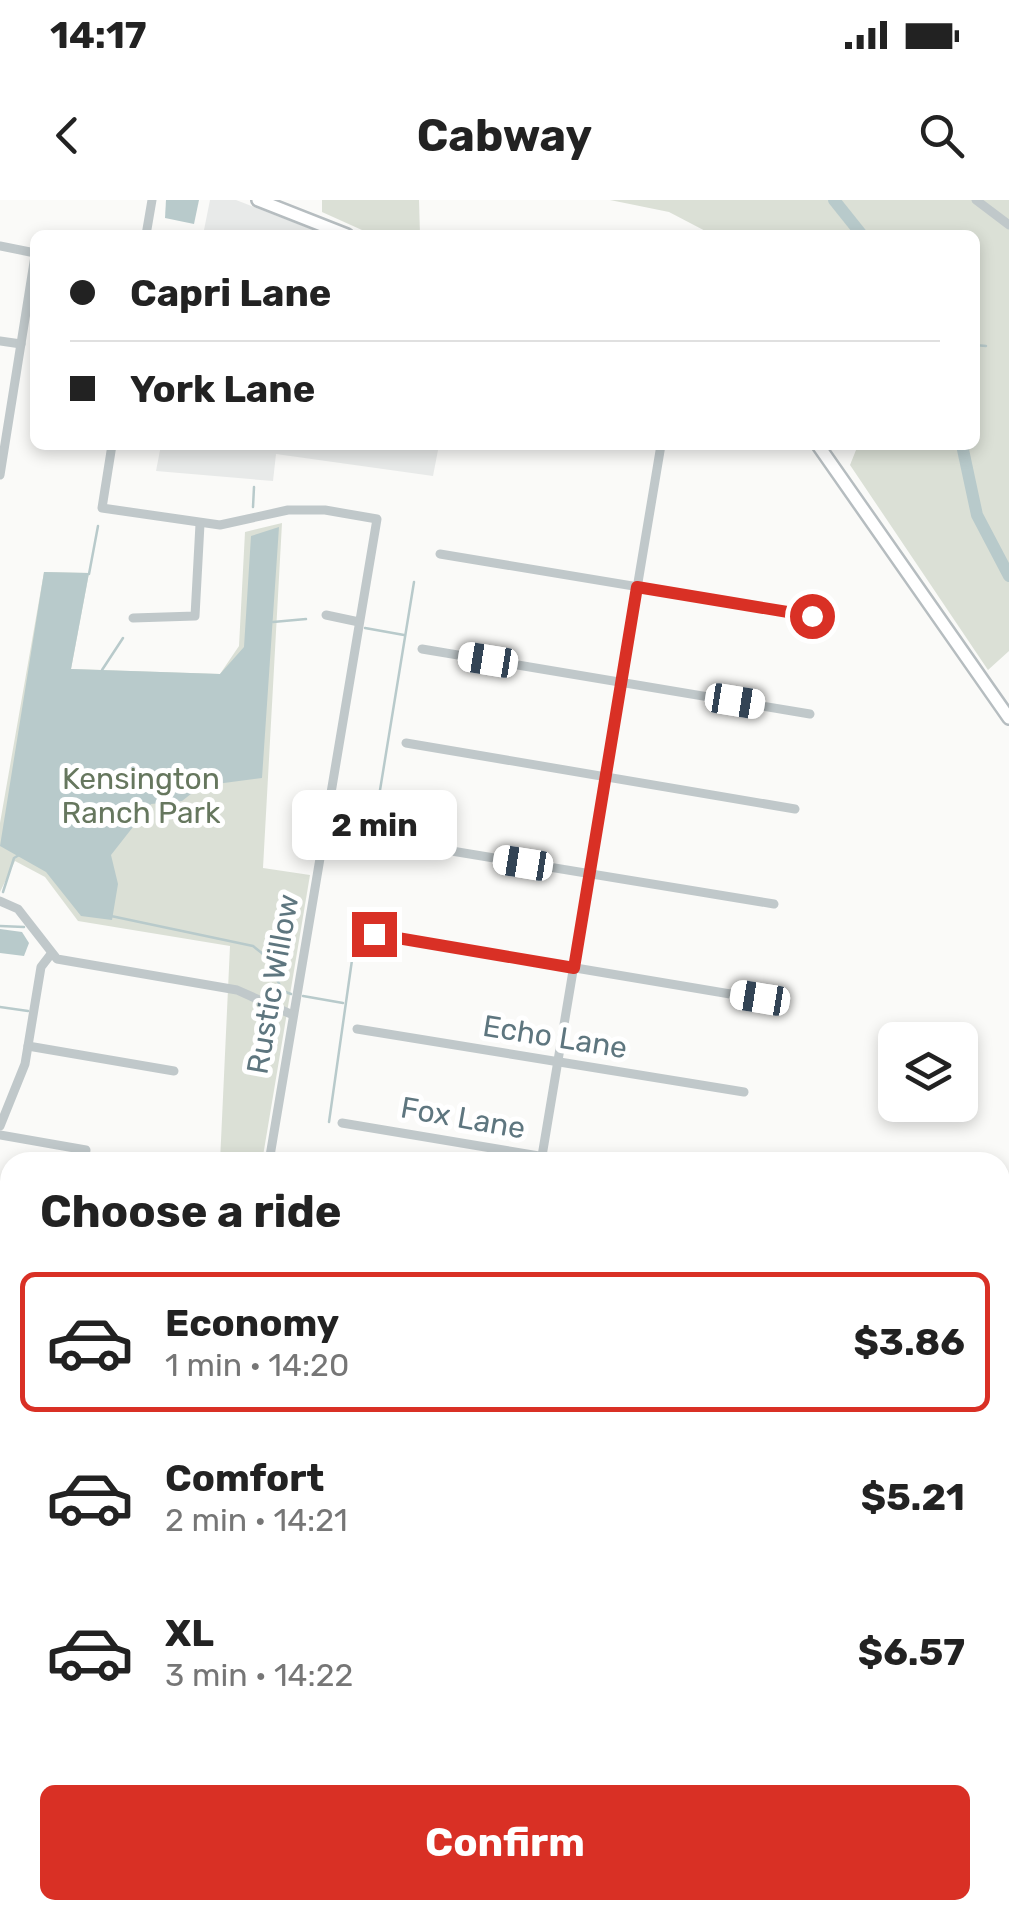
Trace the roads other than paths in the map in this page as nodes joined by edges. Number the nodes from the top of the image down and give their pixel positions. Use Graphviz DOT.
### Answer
graph roads {
  1 [pos="152,200"];
  2 [pos="258,200"];
  3 [pos="976,200"];
  4 [pos="1009,225"];
  5 [pos="147,230"];
  6 [pos="333,230"];
  7 [pos="0,246"];
  8 [pos="30,253"];
  9 [pos="30,286"];
  10 [pos="0,341"];
  11 [pos="21,344"];
  12 [pos="111,450"];
  13 [pos="659,450"];
  14 [pos="821,450"];
  15 [pos="0,475"];
  16 [pos="200,524"];
  17 [pos="440,554"];
  18 [pos="637,587"];
  19 [pos="326,615"];
  20 [pos="133,618"];
  21 [pos="832,619"];
  22 [pos="359,622"];
  23 [pos="422,649"];
  24 [pos="621,682"];
  25 [pos="810,714"];
  26 [pos="1009,718"];
  27 [pos="406,743"];
  28 [pos="606,777"];
  29 [pos="795,809"];
  30 [pos="391,840"];
  31 [pos="589,874"];
  32 [pos="0,901"];
  33 [pos="774,904"];
  34 [pos="374,934"];
  35 [pos="51,954"];
  36 [pos="574,968"];
  37 [pos="760,998"];
  38 [pos="293,1015"];
  39 [pos="357,1028"];
  40 [pos="28,1046"];
  41 [pos="558,1063"];
  42 [pos="174,1071"];
  43 [pos="744,1092"];
  44 [pos="342,1123"];
  45 [pos="0,1126"];
  46 [pos="0,1135"];
  47 [pos="86,1152"];
  48 [pos="271,1152"];
  49 [pos="499,1152"];
  50 [pos="543,1152"];
  1 -- 5 [label="street"];
  2 -- 6 [label="main road"];
  3 -- 4 [label="street"];
  7 -- 8 [label="street"];
  9 -- 11 [label="street"];
  10 -- 11 [label="street"];
  11 -- 15 [label="street"];
  12 -- 16 [label="street"];
  13 -- 18 [label="street"];
  14 -- 26 [label="main road"];
  16 -- 20 [label="street"];
  16 -- 22 [label="street, Rustic Willow"];
  17 -- 18 [label="street"];
  18 -- 21 [label="street"];
  18 -- 24 [label="street"];
  19 -- 22 [label="street"];
  22 -- 38 [label="street, Rustic Willow"];
  23 -- 24 [label="street"];
  24 -- 25 [label="street"];
  24 -- 28 [label="street"];
  27 -- 28 [label="street"];
  28 -- 29 [label="street"];
  28 -- 31 [label="street"];
  30 -- 31 [label="street"];
  31 -- 33 [label="street"];
  31 -- 36 [label="street"];
  32 -- 35 [label="street"];
  34 -- 36 [label="street"];
  35 -- 38 [label="street"];
  35 -- 40 [label="street"];
  36 -- 37 [label="street"];
  36 -- 41 [label="street"];
  38 -- 48 [label="street, Rustic Willow"];
  39 -- 41 [label="street, Echo Lane"];
  40 -- 42 [label="street"];
  40 -- 45 [label="street"];
  41 -- 43 [label="street, Echo Lane"];
  41 -- 50 [label="street"];
  44 -- 49 [label="street, Fox Lane"];
  46 -- 47 [label="street"];
}
